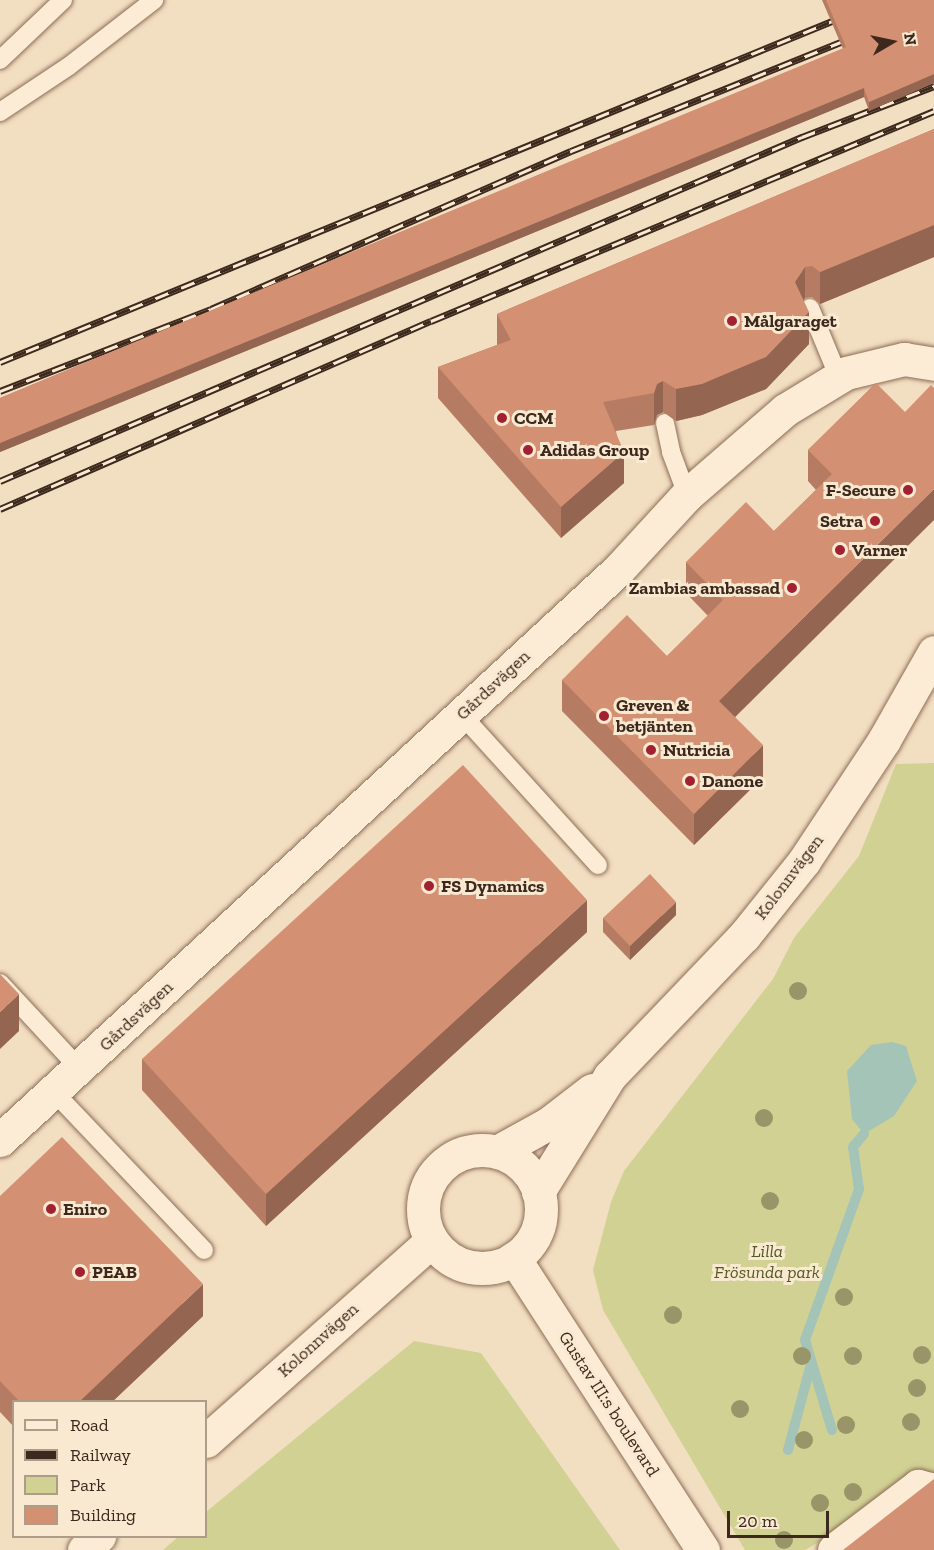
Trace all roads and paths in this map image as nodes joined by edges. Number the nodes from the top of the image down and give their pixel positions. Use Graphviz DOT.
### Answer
graph roads {
  1 [pos="63,0"];
  2 [pos="154,0"];
  3 [pos="0,60"];
  4 [pos="0,112"];
  5 [pos="810,308"];
  6 [pos="934,364"];
  7 [pos="838,378"];
  8 [pos="665,423"];
  9 [pos="687,495"];
  10 [pos="934,652"];
  11 [pos="461,714"];
  12 [pos="597,865"];
  13 [pos="0,983"];
  14 [pos="80,1068"];
  15 [pos="610,1076"];
  16 [pos="54,1092"];
  17 [pos="0,1140"];
  18 [pos="497,1152"];
  19 [pos="538,1192"];
  20 [pos="432,1240"];
  21 [pos="204,1250"];
  22 [pos="514,1258"];
  23 [pos="207,1440"];
  24 [pos="934,1490"];
  25 [pos="97,1538"];
  26 [pos="84,1550"];
  27 [pos="703,1550"];
  28 [pos="834,1550"];
  1 -- 3 [label="lane"];
  2 -- 4 [label="lane"];
  5 -- 7 [label="lane"];
  6 -- 7 [label="street, Gårdsvägen"];
  7 -- 9 [label="street, Gårdsvägen"];
  8 -- 9 [label="lane"];
  9 -- 11 [label="street, Gårdsvägen"];
  10 -- 15 [label="street, Kolonnvägen"];
  11 -- 12 [label="lane"];
  11 -- 14 [label="street, Gårdsvägen"];
  13 -- 14 [label="lane"];
  14 -- 16 [label="street, Gårdsvägen"];
  15 -- 18 [label="street, Kolonnvägen"];
  15 -- 19 [label="street, Kolonnvägen"];
  16 -- 17 [label="street, Gårdsvägen"];
  16 -- 21 [label="lane"];
  18 -- 19 [label="street"];
  18 -- 20 [label="street"];
  19 -- 22 [label="street"];
  20 -- 22 [label="street"];
  20 -- 23 [label="street, Kolonnvägen"];
  22 -- 27 [label="street, Gustav III:s boulevard"];
  24 -- 28 [label="street"];
  25 -- 26 [label="street"];
}
